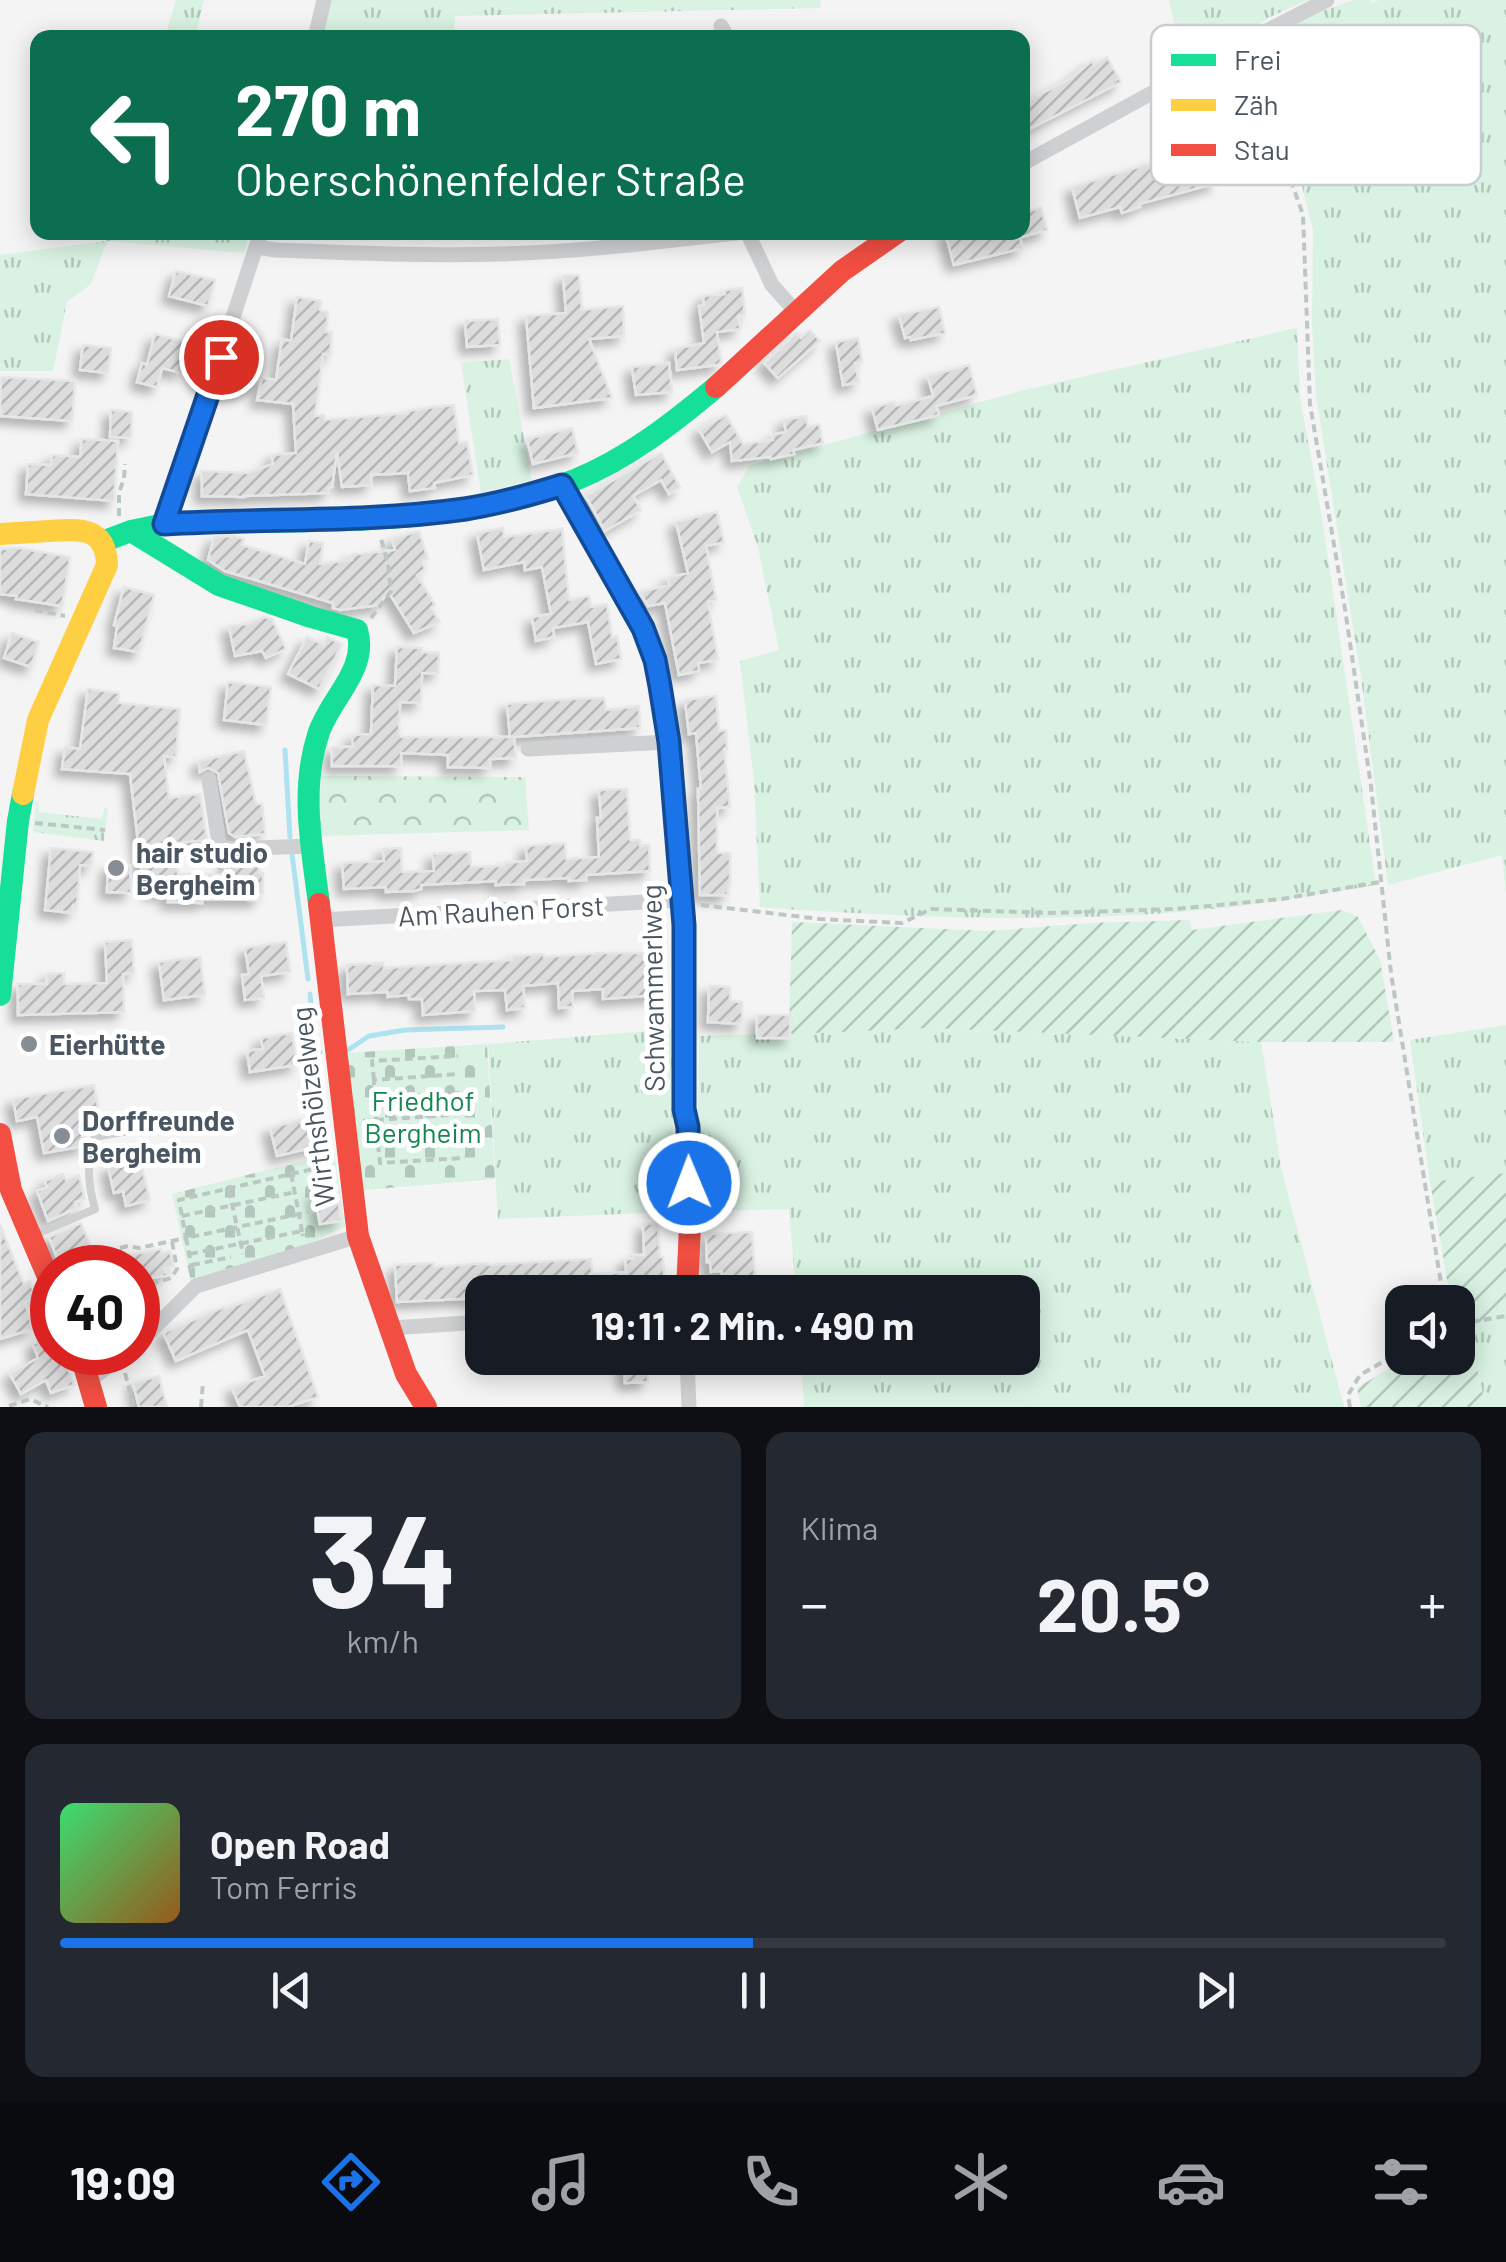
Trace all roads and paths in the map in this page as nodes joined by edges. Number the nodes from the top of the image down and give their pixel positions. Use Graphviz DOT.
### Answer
graph roads {
  1 [pos="324,0"];
  2 [pos="1327,0"];
  3 [pos="1278,25"];
  4 [pos="317,30"];
  5 [pos="1151,93"];
  6 [pos="1030,160"];
  7 [pos="1293,185"];
  8 [pos="259,240"];
  9 [pos="671,240"];
  10 [pos="750,240"];
  11 [pos="883,240"];
  12 [pos="796,312"];
  13 [pos="125,464"];
  14 [pos="562,485"];
  15 [pos="376,516"];
  16 [pos="176,524"];
  17 [pos="0,534"];
  18 [pos="118,536"];
  19 [pos="178,561"];
  20 [pos="35,610"];
  21 [pos="82,621"];
  22 [pos="359,634"];
  23 [pos="669,742"];
  24 [pos="528,749"];
  25 [pos="209,778"];
  26 [pos="18,821"];
  27 [pos="105,830"];
  28 [pos="312,846"];
  29 [pos="220,848"];
  30 [pos="140,859"];
  31 [pos="1381,882"];
  32 [pos="682,900"];
  33 [pos="321,920"];
  34 [pos="0,996"];
  35 [pos="458,1056"];
  36 [pos="458,1074"];
  37 [pos="374,1080"];
  38 [pos="459,1093"];
  39 [pos="374,1098"];
  40 [pos="476,1114"];
  41 [pos="376,1120"];
  42 [pos="343,1123"];
  43 [pos="144,1128"];
  44 [pos="0,1134"];
  45 [pos="463,1139"];
  46 [pos="378,1144"];
  47 [pos="465,1158"];
  48 [pos="348,1160"];
  49 [pos="291,1174"];
  50 [pos="229,1190"];
  51 [pos="295,1192"];
  52 [pos="232,1205"];
  53 [pos="318,1210"];
  54 [pos="299,1214"];
  55 [pos="182,1216"];
  56 [pos="237,1227"];
  57 [pos="302,1232"];
  58 [pos="358,1236"];
  59 [pos="30,1237"];
  60 [pos="186,1238"];
  61 [pos="172,1241"];
  62 [pos="304,1241"];
  63 [pos="240,1244"];
  64 [pos="34,1245"];
  65 [pos="154,1245"];
  66 [pos="189,1254"];
  67 [pos="192,1265"];
  68 [pos="193,1272"];
  69 [pos="688,1275"];
  70 [pos="160,1281"];
  71 [pos="1441,1285"];
  72 [pos="1506,1316"];
  73 [pos="1475,1321"];
  74 [pos="160,1322"];
  75 [pos="465,1323"];
  76 [pos="390,1328"];
  77 [pos="1385,1361"];
  78 [pos="88,1375"];
  79 [pos="98,1375"];
  80 [pos="128,1375"];
  81 [pos="688,1375"];
  82 [pos="90,1380"];
  83 [pos="203,1382"];
  84 [pos="9,1406"];
  85 [pos="48,1407"];
  86 [pos="96,1407"];
  87 [pos="134,1407"];
  88 [pos="201,1407"];
  89 [pos="426,1407"];
  90 [pos="689,1407"];
  91 [pos="1350,1407"];
  1 -- 4 [label="street"];
  2 -- 3 [label="street"];
  5 -- 6 [label="street"];
  7 -- 31 [label="path"];
  8 -- 9 [label="street"];
  8 -- 16 [label="street"];
  10 -- 12 [label="street"];
  11 -- 12 [label="street"];
  12 -- 14 [label="street"];
  13 -- 18 [label="path"];
  14 -- 15 [label="street"];
  14 -- 23 [label="street, Schwammerlweg"];
  15 -- 16 [label="street"];
  15 -- 22 [label="path"];
  16 -- 18 [label="street"];
  16 -- 19 [label="street"];
  17 -- 18 [label="street"];
  18 -- 19 [label="street"];
  18 -- 21 [label="street"];
  19 -- 22 [label="street"];
  20 -- 21 [label="path"];
  21 -- 26 [label="street"];
  22 -- 28 [label="street, Wirthshölzelweg"];
  23 -- 24 [label="street"];
  23 -- 32 [label="street, Schwammerlweg"];
  25 -- 29 [label="street"];
  26 -- 27 [label="path"];
  26 -- 34 [label="street"];
  28 -- 29 [label="street"];
  28 -- 33 [label="street, Wirthshölzelweg"];
  29 -- 30 [label="path"];
  31 -- 32 [label="path"];
  31 -- 71 [label="path"];
  32 -- 33 [label="street, Am Rauhen Forst"];
  32 -- 69 [label="street, Schwammerlweg"];
  33 -- 42 [label="street, Wirthshölzelweg"];
  35 -- 37 [label="path"];
  36 -- 37 [label="path"];
  37 -- 39 [label="path"];
  38 -- 39 [label="path"];
  39 -- 41 [label="path"];
  40 -- 41 [label="path"];
  41 -- 42 [label="path"];
  41 -- 46 [label="path"];
  42 -- 48 [label="street, Wirthshölzelweg"];
  43 -- 59 [label="lane"];
  44 -- 59 [label="street"];
  45 -- 46 [label="path"];
  46 -- 47 [label="path"];
  48 -- 49 [label="path"];
  48 -- 58 [label="street, Wirthshölzelweg"];
  49 -- 50 [label="path"];
  49 -- 51 [label="path"];
  50 -- 52 [label="path"];
  50 -- 55 [label="path"];
  51 -- 52 [label="path"];
  51 -- 54 [label="path"];
  52 -- 55 [label="path"];
  52 -- 56 [label="path"];
  53 -- 54 [label="path"];
  54 -- 56 [label="path"];
  54 -- 57 [label="path"];
  55 -- 60 [label="path"];
  56 -- 60 [label="path"];
  56 -- 63 [label="path"];
  57 -- 62 [label="path"];
  57 -- 63 [label="path"];
  58 -- 74 [label="street"];
  58 -- 76 [label="street, Wirthshölzelweg"];
  59 -- 64 [label="street"];
  60 -- 61 [label="path"];
  60 -- 66 [label="path"];
  61 -- 65 [label="path"];
  61 -- 70 [label="path"];
  63 -- 66 [label="path"];
  63 -- 67 [label="path"];
  66 -- 67 [label="path"];
  67 -- 68 [label="path"];
  72 -- 73 [label="path"];
  75 -- 76 [label="street"];
  76 -- 89 [label="street, Wirthshölzelweg"];
  77 -- 91 [label="path"];
  78 -- 82 [label="street"];
  79 -- 82 [label="street"];
  80 -- 87 [label="path"];
  81 -- 90 [label="street"];
  82 -- 86 [label="street"];
  83 -- 88 [label="path"];
  84 -- 85 [label="path"];
}
